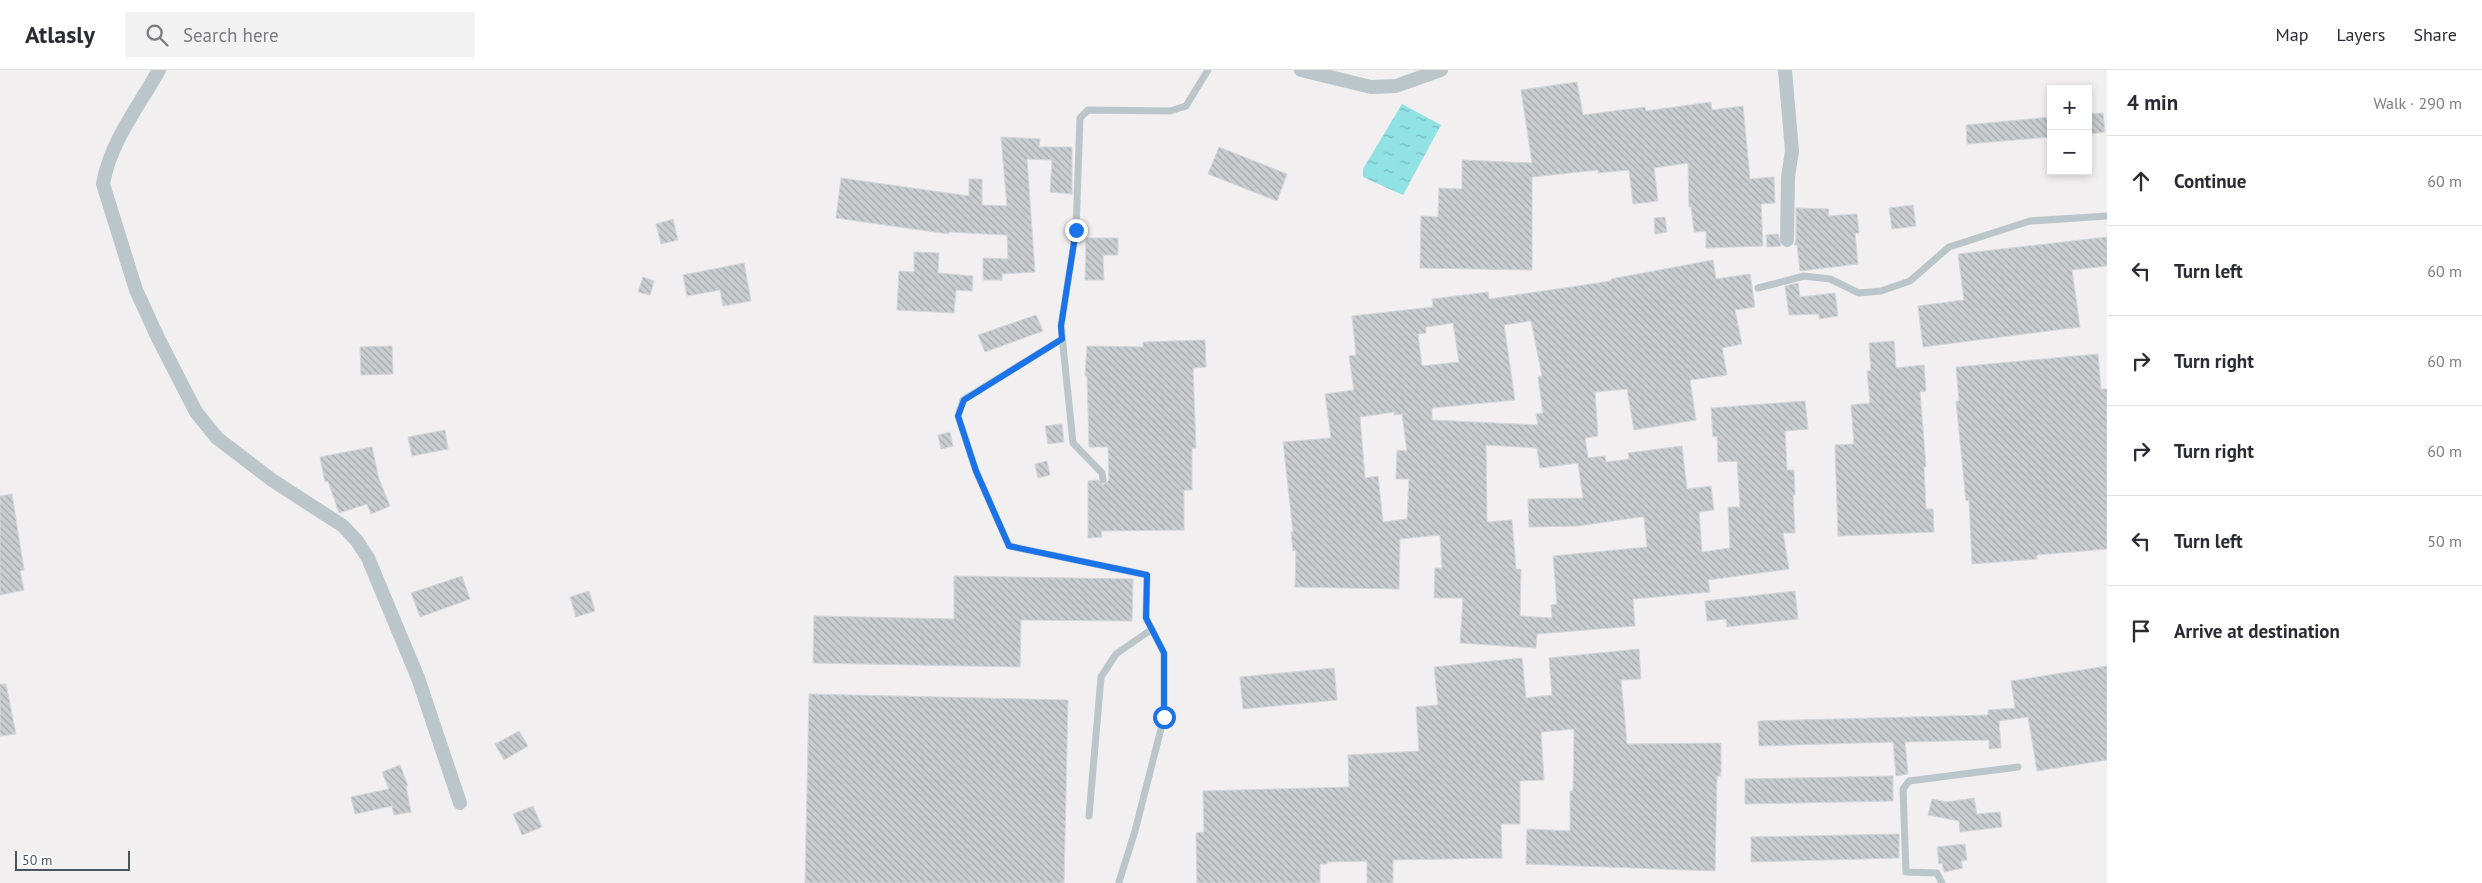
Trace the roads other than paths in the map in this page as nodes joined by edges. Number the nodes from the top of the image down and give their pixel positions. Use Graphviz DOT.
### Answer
graph roads {
  1 [pos="160,70"];
  2 [pos="1208,70"];
  3 [pos="1301,70"];
  4 [pos="1441,70"];
  5 [pos="1785,70"];
  6 [pos="2107,216"];
  7 [pos="1787,240"];
  8 [pos="1758,288"];
  9 [pos="1062,339"];
  10 [pos="1103,480"];
  11 [pos="1152,629"];
  12 [pos="2018,768"];
  13 [pos="460,802"];
  14 [pos="1090,816"];
  15 [pos="1119,882"];
  16 [pos="1942,883"];
  1 -- 13 [label="street"];
  2 -- 9 [label="lane"];
  3 -- 4 [label="street"];
  5 -- 7 [label="street"];
  6 -- 8 [label="lane"];
  9 -- 10 [label="lane"];
  9 -- 11 [label="lane"];
  11 -- 14 [label="lane"];
  11 -- 15 [label="lane"];
  12 -- 16 [label="lane"];
}
